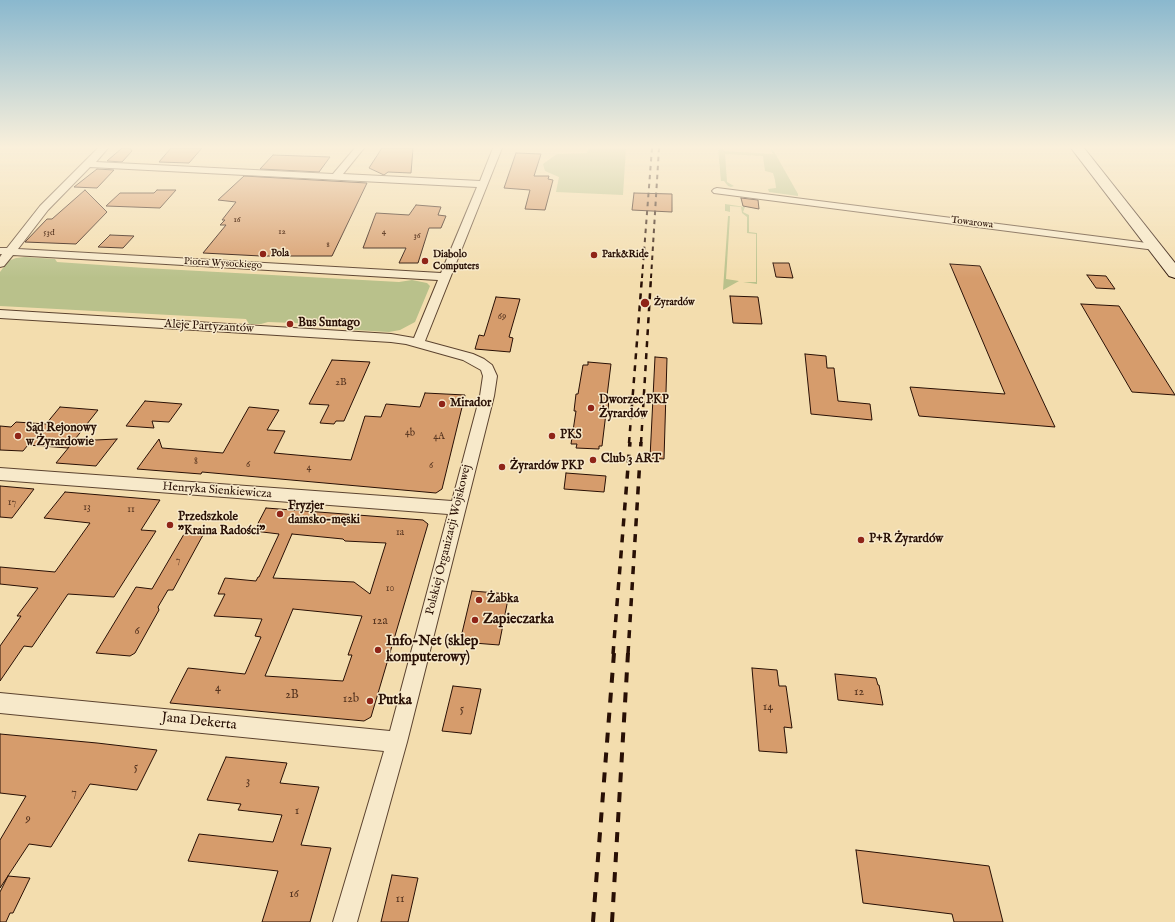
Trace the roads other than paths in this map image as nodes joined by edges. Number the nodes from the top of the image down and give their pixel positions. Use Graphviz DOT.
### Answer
graph roads {
  1 [pos="61,191"];
  2 [pos="481,191"];
  3 [pos="717,191"];
  4 [pos="1111,191"];
  5 [pos="1155,247"];
  6 [pos="4,251"];
  7 [pos="0,264"];
  8 [pos="1175,273"];
  9 [pos="446,277"];
  10 [pos="0,314"];
  11 [pos="418,343"];
  12 [pos="0,474"];
  13 [pos="458,508"];
  14 [pos="0,703"];
  15 [pos="397,742"];
  16 [pos="345,922"];
  1 -- 6 [label="street"];
  2 -- 9 [label="street"];
  3 -- 5 [label="street, Towarowa"];
  4 -- 5 [label="main road"];
  5 -- 8 [label="main road"];
  6 -- 7 [label="street"];
  6 -- 9 [label="street, Piotra Wysockiego"];
  9 -- 11 [label="street"];
  10 -- 11 [label="street, Aleje Partyzantów"];
  11 -- 13 [label="street, Polskiej Organizacji Wojskowej"];
  12 -- 13 [label="street, Henryka Sienkiewicza"];
  13 -- 15 [label="street, Polskiej Organizacji Wojskowej"];
  14 -- 15 [label="street, Jana Dekerta"];
  15 -- 16 [label="street, Polskiej Organizacji Wojskowej"];
}
